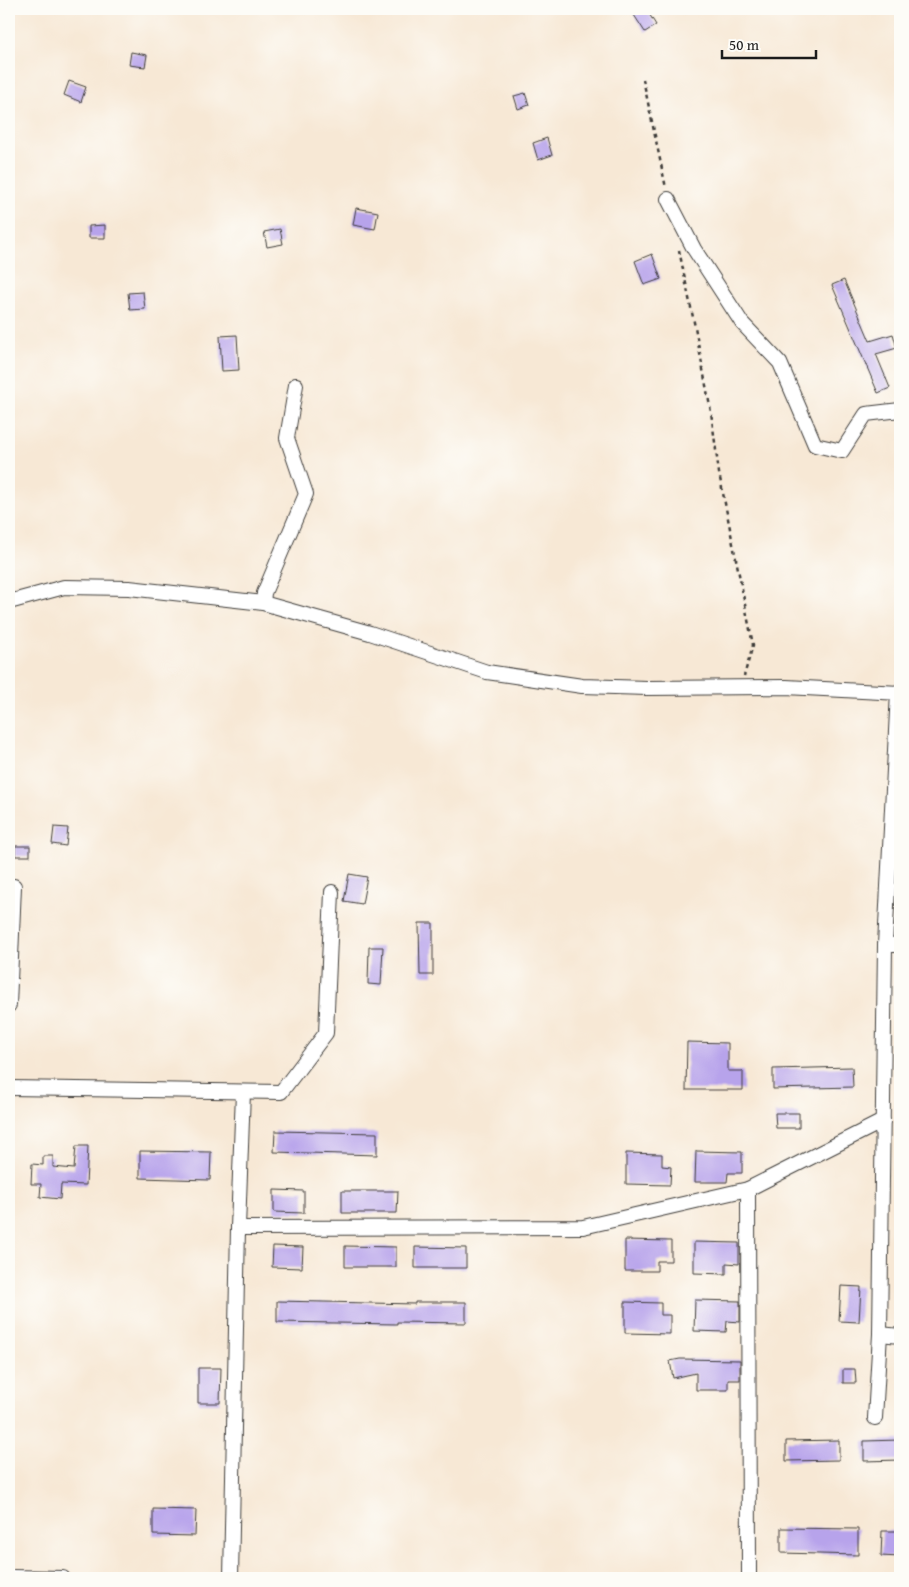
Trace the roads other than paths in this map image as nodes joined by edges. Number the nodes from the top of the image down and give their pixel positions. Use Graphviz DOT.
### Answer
graph roads {
  1 [pos="668,199"];
  2 [pos="296,385"];
  3 [pos="900,410"];
  4 [pos="9,602"];
  5 [pos="262,603"];
  6 [pos="899,692"];
  7 [pos="14,886"];
  8 [pos="332,892"];
  9 [pos="885,945"];
  10 [pos="900,945"];
  11 [pos="9,1005"];
  12 [pos="9,1088"];
  13 [pos="243,1092"];
  14 [pos="882,1121"];
  15 [pos="748,1189"];
  16 [pos="238,1228"];
  17 [pos="880,1334"];
  18 [pos="900,1336"];
  19 [pos="875,1418"];
  20 [pos="9,1577"];
  21 [pos="64,1578"];
  22 [pos="232,1578"];
  23 [pos="749,1578"];
  1 -- 3 [label="street"];
  2 -- 5 [label="street"];
  4 -- 5 [label="street"];
  5 -- 6 [label="street"];
  6 -- 9 [label="street"];
  7 -- 11 [label="street"];
  8 -- 13 [label="street"];
  9 -- 10 [label="street"];
  9 -- 14 [label="street"];
  12 -- 13 [label="street"];
  13 -- 16 [label="street"];
  14 -- 15 [label="street"];
  14 -- 17 [label="street"];
  15 -- 16 [label="street"];
  15 -- 23 [label="street"];
  16 -- 22 [label="street"];
  17 -- 18 [label="street"];
  17 -- 19 [label="street"];
  20 -- 21 [label="street"];
}
